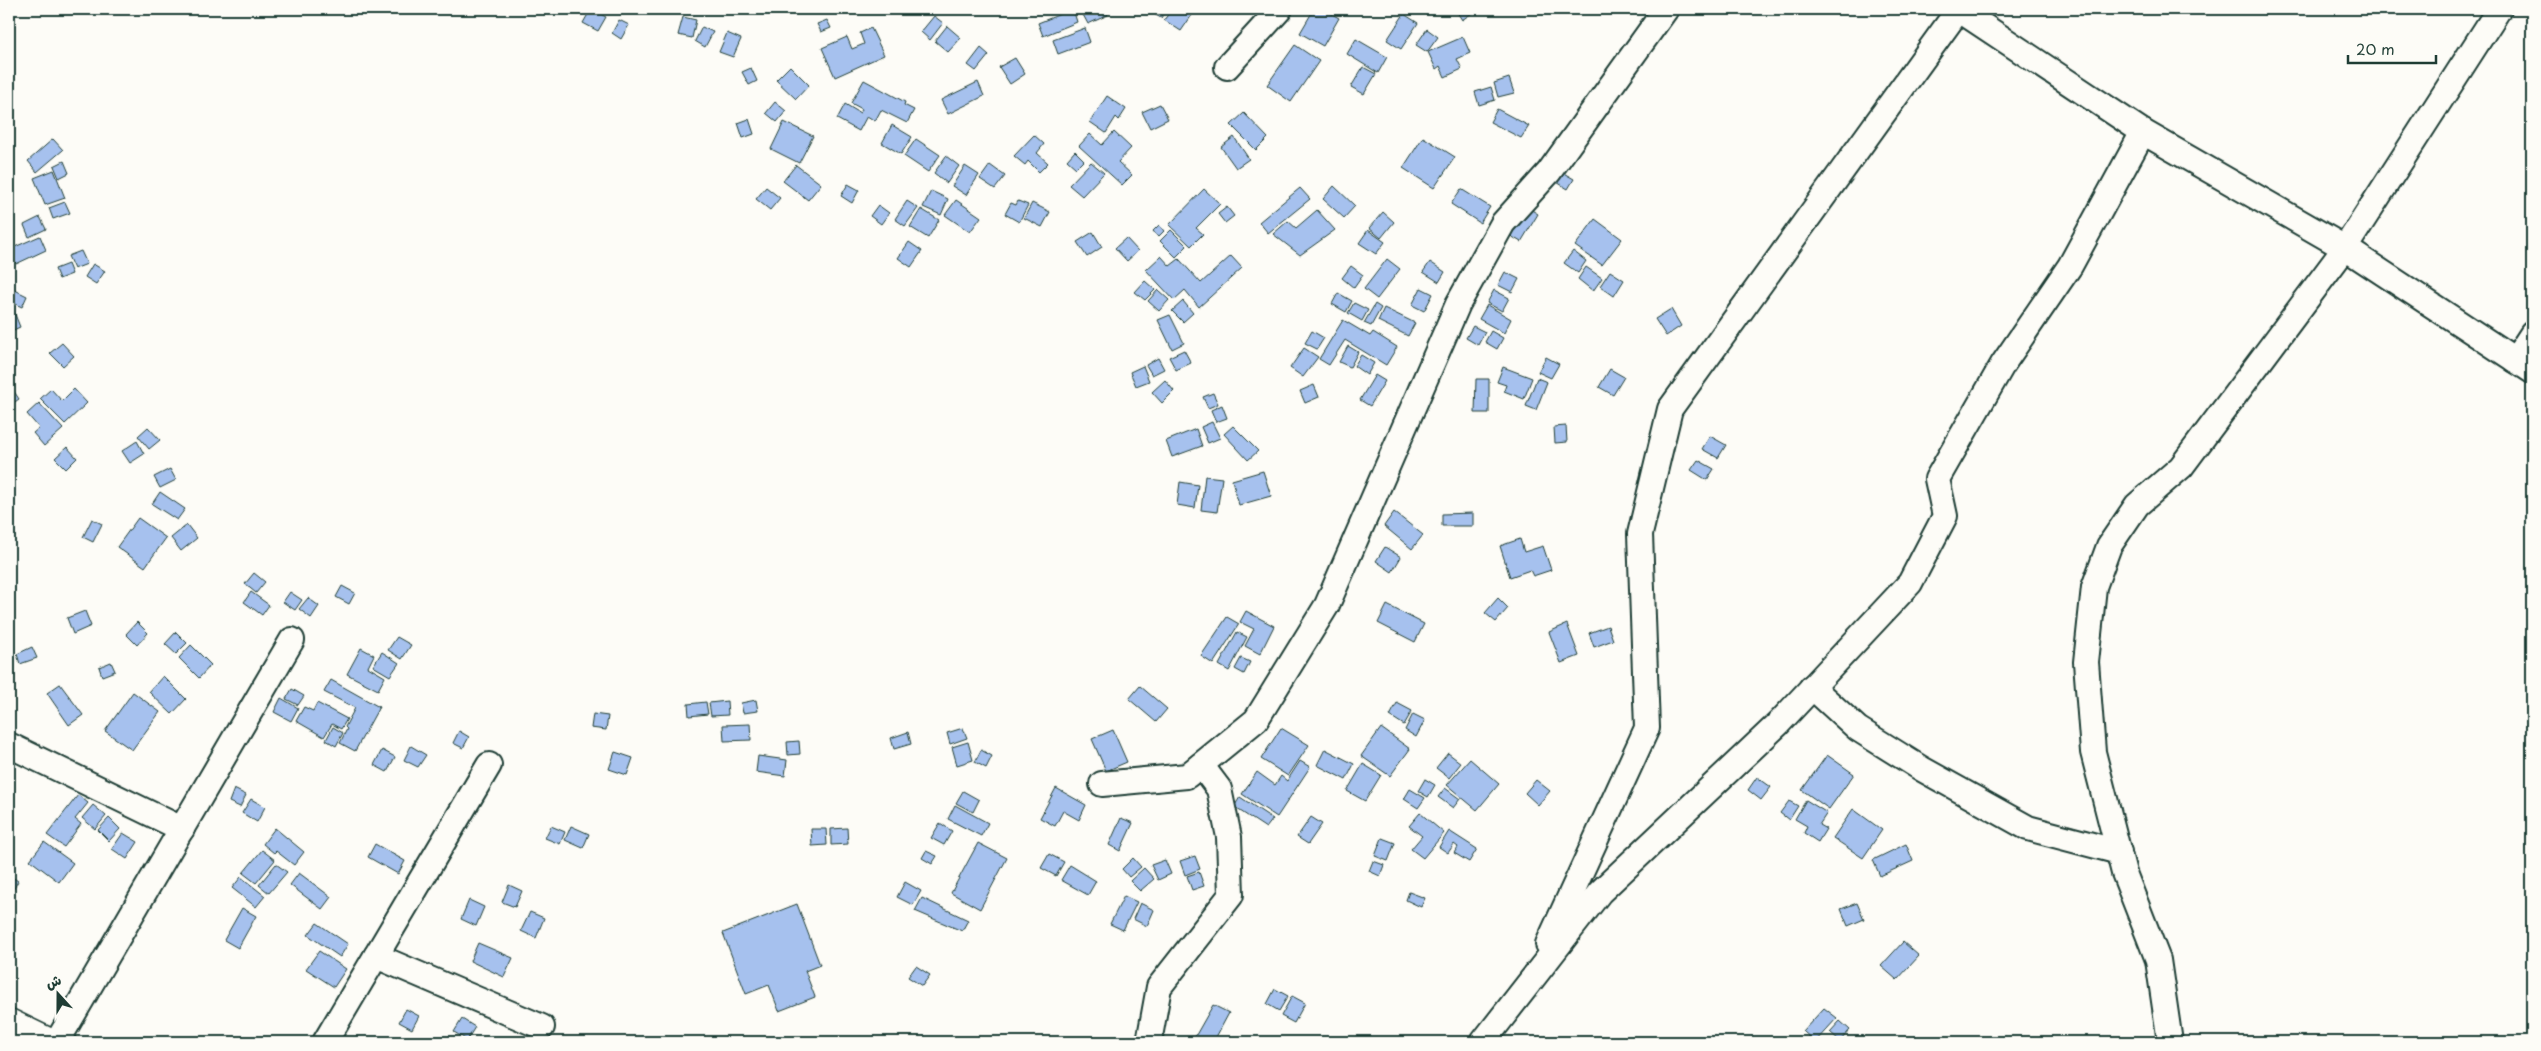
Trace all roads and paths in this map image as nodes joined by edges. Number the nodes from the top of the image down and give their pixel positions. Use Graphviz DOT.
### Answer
graph roads {
  1 [pos="1280,9"];
  2 [pos="1666,9"];
  3 [pos="1958,9"];
  4 [pos="2499,9"];
  5 [pos="1227,67"];
  6 [pos="2143,132"];
  7 [pos="2345,248"];
  8 [pos="2532,334"];
  9 [pos="2524,365"];
  10 [pos="292,640"];
  11 [pos="1812,688"];
  12 [pos="9,745"];
  13 [pos="489,765"];
  14 [pos="1201,765"];
  15 [pos="1102,784"];
  16 [pos="182,829"];
  17 [pos="2119,852"];
  18 [pos="376,956"];
  19 [pos="1532,980"];
  20 [pos="9,1023"];
  21 [pos="542,1026"];
  22 [pos="48,1042"];
  23 [pos="57,1042"];
  24 [pos="325,1042"];
  25 [pos="1149,1042"];
  26 [pos="1483,1042"];
  27 [pos="2170,1042"];
  1 -- 5 [label="street"];
  2 -- 14 [label="street"];
  3 -- 6 [label="street"];
  3 -- 19 [label="street"];
  4 -- 7 [label="street"];
  6 -- 7 [label="street"];
  6 -- 11 [label="street"];
  7 -- 9 [label="street"];
  7 -- 17 [label="street"];
  8 -- 9 [label="street"];
  10 -- 16 [label="street"];
  11 -- 17 [label="street"];
  11 -- 19 [label="street"];
  12 -- 16 [label="street"];
  13 -- 18 [label="street"];
  14 -- 15 [label="street"];
  14 -- 25 [label="street"];
  16 -- 23 [label="street"];
  17 -- 27 [label="street"];
  18 -- 21 [label="street"];
  18 -- 24 [label="street"];
  19 -- 26 [label="street"];
  20 -- 22 [label="street"];
}
